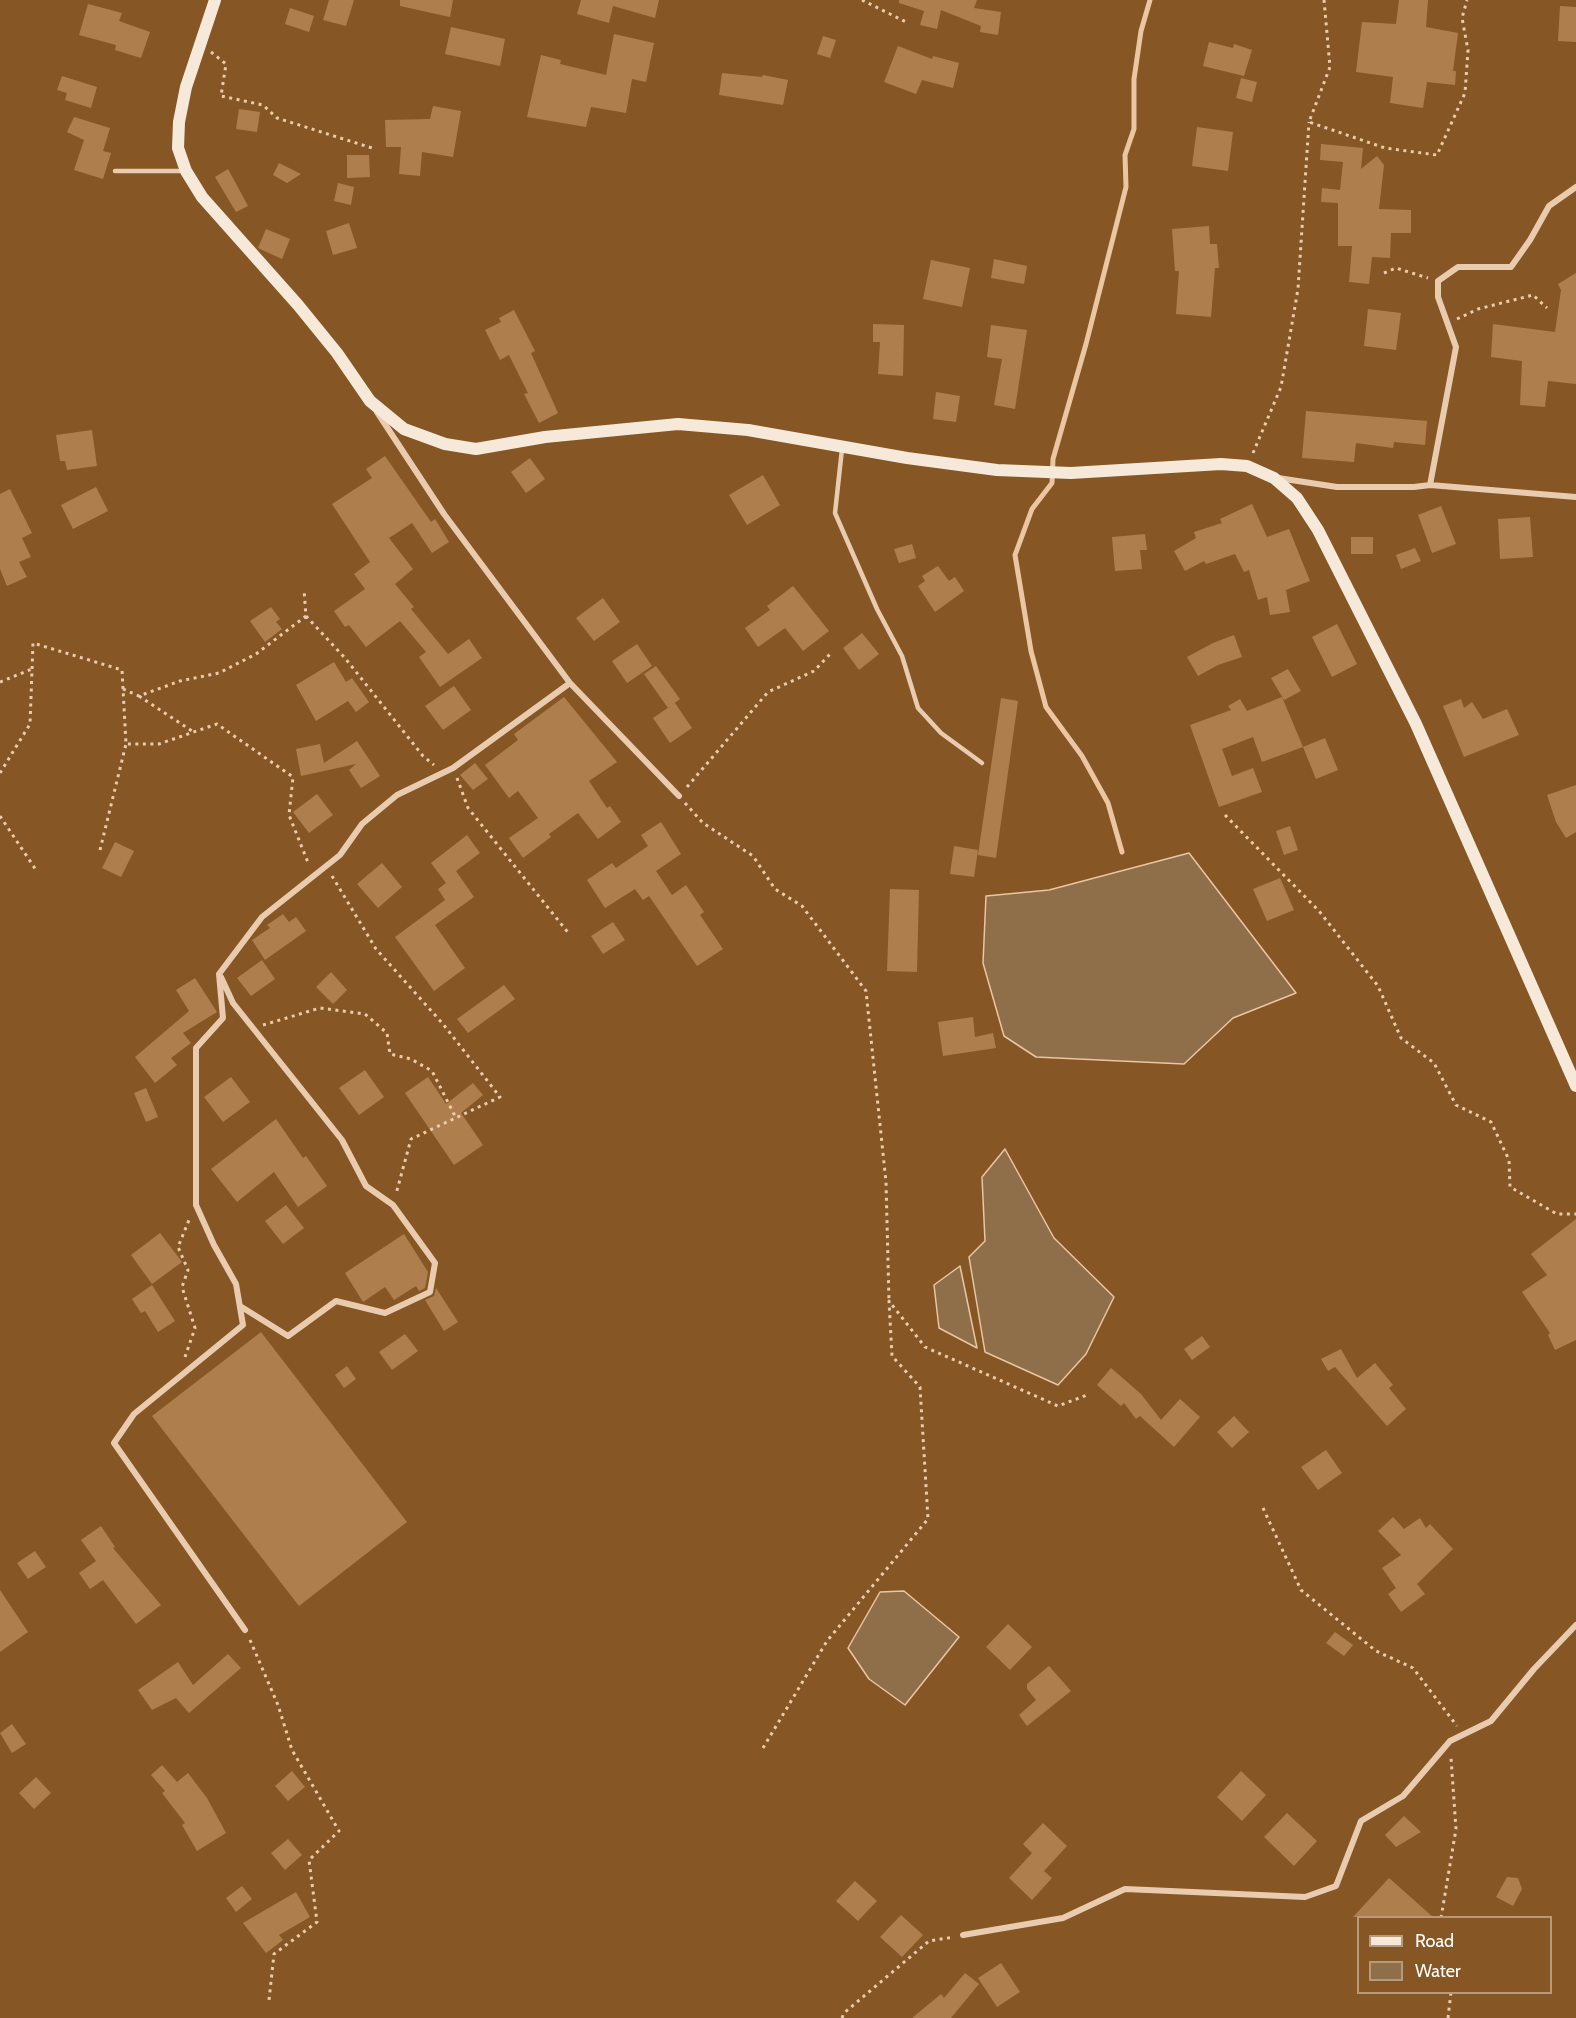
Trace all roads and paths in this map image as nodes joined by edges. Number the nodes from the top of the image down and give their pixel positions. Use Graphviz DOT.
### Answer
graph roads {
  1 [pos="214,0"];
  2 [pos="862,0"];
  3 [pos="1324,0"];
  4 [pos="1467,0"];
  5 [pos="908,23"];
  6 [pos="201,43"];
  7 [pos="1309,122"];
  8 [pos="372,148"];
  9 [pos="115,171"];
  10 [pos="186,171"];
  11 [pos="1576,188"];
  12 [pos="1384,273"];
  13 [pos="1438,281"];
  14 [pos="1546,308"];
  15 [pos="1447,323"];
  16 [pos="370,401"];
  17 [pos="843,446"];
  18 [pos="1247,466"];
  19 [pos="1274,478"];
  20 [pos="1430,485"];
  21 [pos="1576,497"];
  22 [pos="304,590"];
  23 [pos="306,616"];
  24 [pos="832,651"];
  25 [pos="32,669"];
  26 [pos="0,682"];
  27 [pos="570,684"];
  28 [pos="123,689"];
  29 [pos="139,696"];
  30 [pos="193,731"];
  31 [pos="126,744"];
  32 [pos="982,763"];
  33 [pos="453,768"];
  34 [pos="443,772"];
  35 [pos="0,773"];
  36 [pos="679,796"];
  37 [pos="1225,815"];
  38 [pos="0,816"];
  39 [pos="100,850"];
  40 [pos="340,855"];
  41 [pos="36,870"];
  42 [pos="313,874"];
  43 [pos="570,935"];
  44 [pos="219,974"];
  45 [pos="253,1028"];
  46 [pos="1576,1086"];
  47 [pos="455,1117"];
  48 [pos="196,1205"];
  49 [pos="393,1205"];
  50 [pos="1576,1214"];
  51 [pos="889,1301"];
  52 [pos="240,1306"];
  53 [pos="176,1380"];
  54 [pos="1087,1395"];
  55 [pos="1263,1508"];
  56 [pos="1576,1625"];
  57 [pos="245,1630"];
  58 [pos="1463,1735"];
  59 [pos="1450,1741"];
  60 [pos="763,1748"];
  61 [pos="1441,1916"];
  62 [pos="963,1935"];
  63 [pos="1451,1994"];
  64 [pos="269,2000"];
  65 [pos="842,2018"];
  66 [pos="1448,2018"];
  1 -- 6 [label="street"];
  2 -- 5 [label="path"];
  3 -- 7 [label="path"];
  4 -- 7 [label="path"];
  6 -- 8 [label="path"];
  6 -- 10 [label="street"];
  7 -- 18 [label="path"];
  9 -- 10 [label="lane"];
  10 -- 16 [label="street"];
  11 -- 13 [label="street"];
  12 -- 13 [label="path"];
  13 -- 15 [label="street"];
  14 -- 15 [label="path"];
  15 -- 20 [label="street"];
  16 -- 17 [label="street"];
  16 -- 27 [label="street"];
  17 -- 18 [label="street"];
  17 -- 32 [label="lane"];
  18 -- 19 [label="street"];
  19 -- 20 [label="street"];
  19 -- 46 [label="street"];
  20 -- 21 [label="street"];
  22 -- 23 [label="path"];
  23 -- 29 [label="path"];
  23 -- 34 [label="path"];
  24 -- 36 [label="path"];
  25 -- 26 [label="path"];
  25 -- 28 [label="path"];
  25 -- 35 [label="path"];
  27 -- 33 [label="street"];
  27 -- 36 [label="street"];
  28 -- 29 [label="path"];
  28 -- 31 [label="path"];
  29 -- 30 [label="path"];
  30 -- 31 [label="path"];
  30 -- 42 [label="path"];
  31 -- 39 [label="path"];
  33 -- 34 [label="street"];
  33 -- 43 [label="path"];
  34 -- 40 [label="street"];
  36 -- 51 [label="path"];
  37 -- 50 [label="path"];
  38 -- 41 [label="path"];
  40 -- 42 [label="street"];
  40 -- 47 [label="path"];
  42 -- 44 [label="street"];
  44 -- 45 [label="street"];
  44 -- 48 [label="street"];
  45 -- 47 [label="path"];
  45 -- 49 [label="street"];
  47 -- 49 [label="path"];
  48 -- 52 [label="street"];
  48 -- 53 [label="path"];
  49 -- 52 [label="street"];
  51 -- 54 [label="path"];
  51 -- 60 [label="path"];
  52 -- 53 [label="street"];
  53 -- 57 [label="street"];
  55 -- 58 [label="path"];
  56 -- 58 [label="street"];
  57 -- 64 [label="path"];
  58 -- 59 [label="street"];
  59 -- 61 [label="path"];
  59 -- 62 [label="street"];
  62 -- 65 [label="path"];
  63 -- 66 [label="path"];
}
